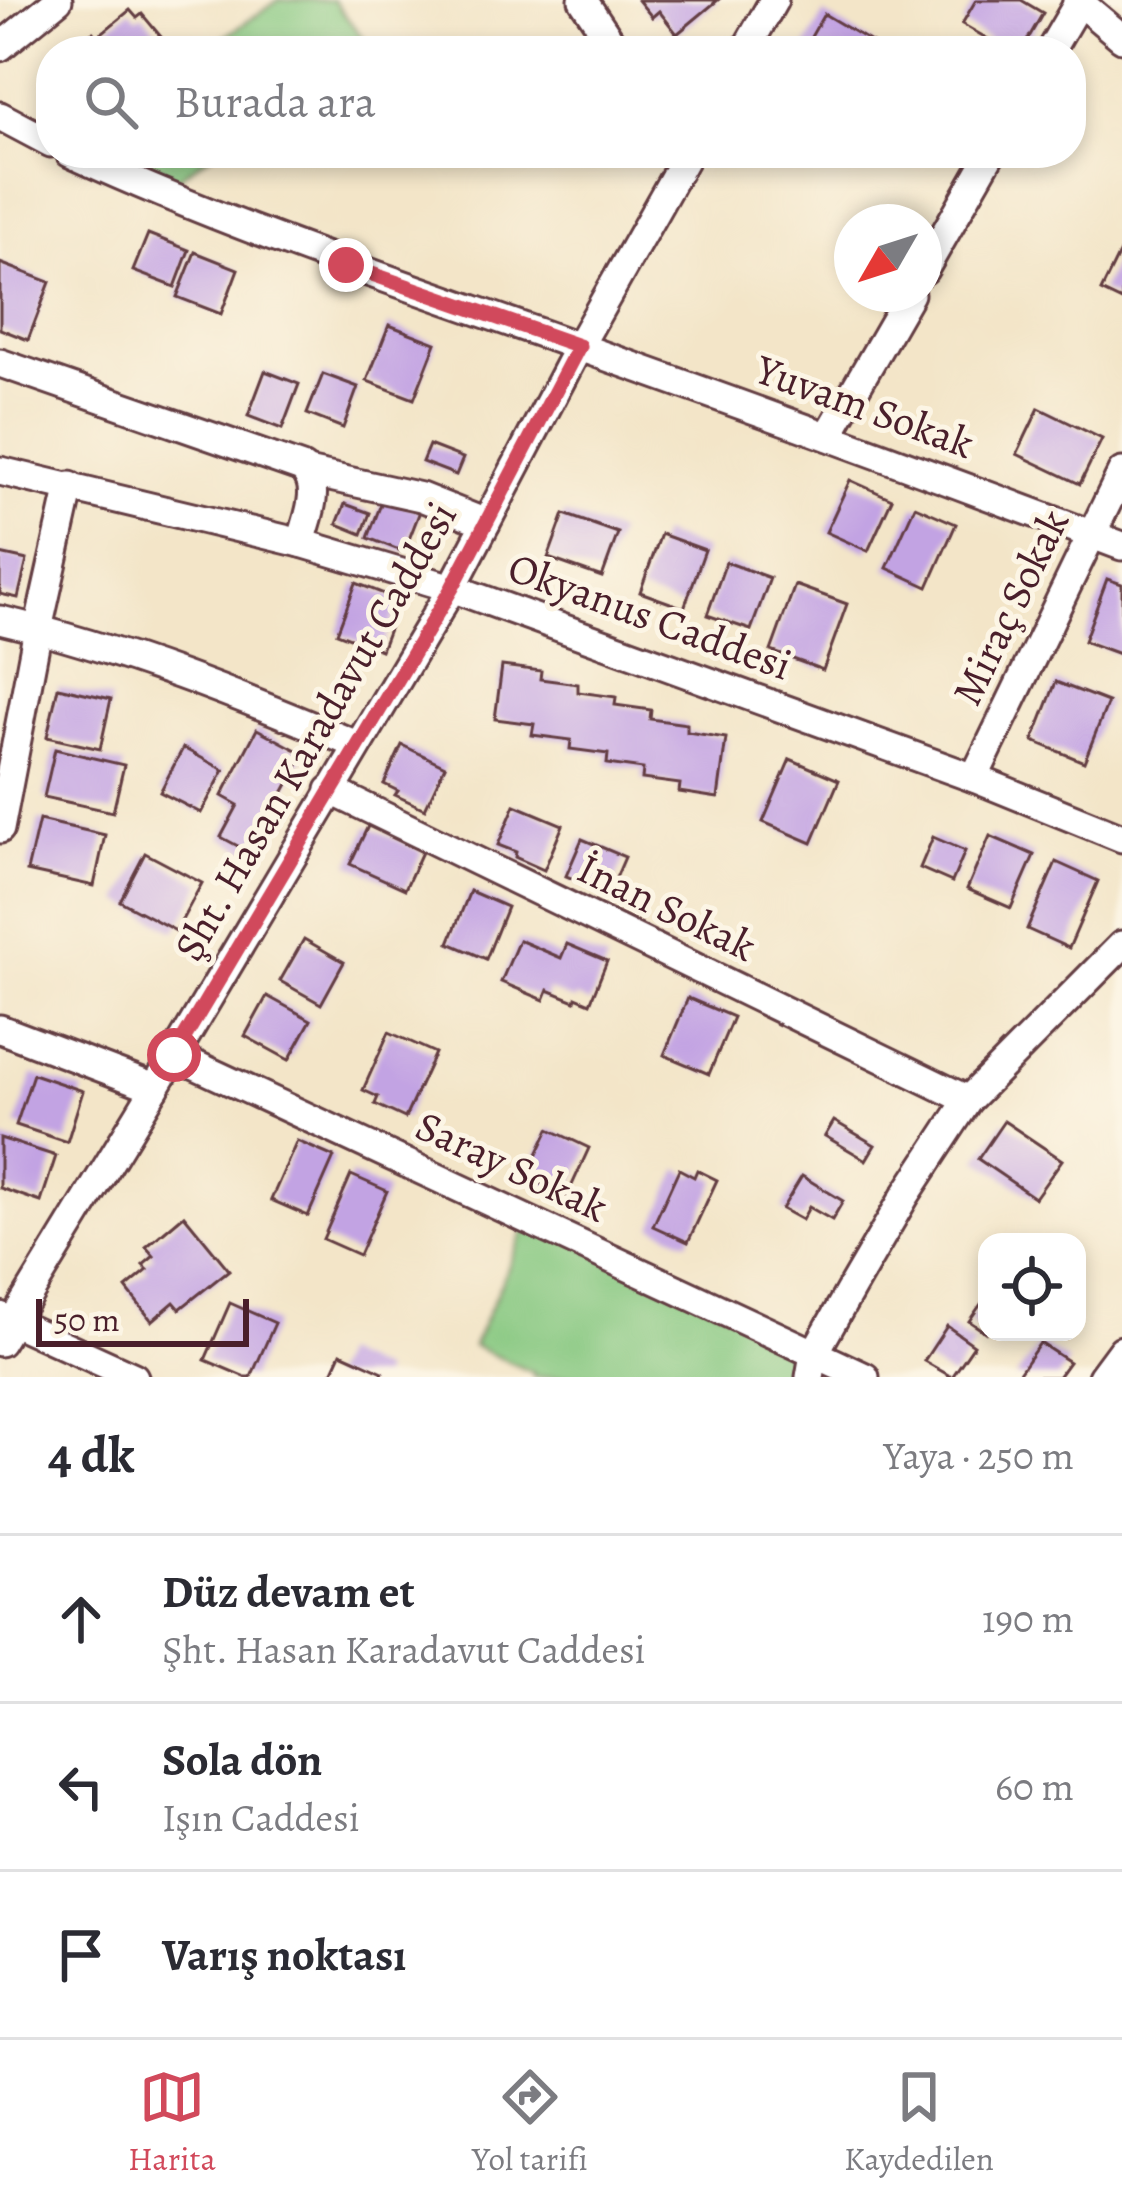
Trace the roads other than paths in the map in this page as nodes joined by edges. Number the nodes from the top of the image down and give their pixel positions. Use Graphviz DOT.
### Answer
graph roads {
  1 [pos="58,0"];
  2 [pos="583,0"];
  3 [pos="774,0"];
  4 [pos="1078,0"];
  5 [pos="606,36"];
  6 [pos="754,36"];
  7 [pos="1058,36"];
  8 [pos="1122,38"];
  9 [pos="0,47"];
  10 [pos="0,116"];
  11 [pos="36,135"];
  12 [pos="103,168"];
  13 [pos="680,168"];
  14 [pos="982,168"];
  15 [pos="942,239"];
  16 [pos="900,312"];
  17 [pos="579,346"];
  18 [pos="0,363"];
  19 [pos="828,436"];
  20 [pos="0,471"];
  21 [pos="307,472"];
  22 [pos="1122,472"];
  23 [pos="70,486"];
  24 [pos="486,523"];
  25 [pos="1092,534"];
  26 [pos="301,543"];
  27 [pos="1122,545"];
  28 [pos="452,588"];
  29 [pos="0,620"];
  30 [pos="38,629"];
  31 [pos="357,745"];
  32 [pos="974,778"];
  33 [pos="330,790"];
  34 [pos="0,829"];
  35 [pos="1122,838"];
  36 [pos="1122,945"];
  37 [pos="0,1029"];
  38 [pos="174,1055"];
  39 [pos="155,1088"];
  40 [pos="968,1100"];
  41 [pos="4,1326"];
  42 [pos="1122,1350"];
  43 [pos="812,1365"];
  44 [pos="134,1377"];
  45 [pos="865,1377"];
  46 [pos="1102,1377"];
  1 -- 9 [label="street"];
  2 -- 5 [label="street"];
  3 -- 6 [label="street"];
  4 -- 7 [label="street"];
  4 -- 8 [label="street"];
  10 -- 11 [label="street"];
  12 -- 17 [label="street, Yuvam Sokak"];
  13 -- 17 [label="street, Şht. Hasan Karadavut Caddesi"];
  14 -- 15 [label="street"];
  16 -- 19 [label="street"];
  17 -- 19 [label="street, Yuvam Sokak"];
  17 -- 24 [label="street, Şht. Hasan Karadavut Caddesi"];
  18 -- 21 [label="street"];
  19 -- 25 [label="street, Yuvam Sokak"];
  20 -- 23 [label="street, Okyanus Caddesi"];
  21 -- 24 [label="street"];
  21 -- 26 [label="street"];
  22 -- 25 [label="street, Miraç Sokak"];
  23 -- 26 [label="street, Okyanus Caddesi"];
  23 -- 30 [label="street"];
  24 -- 28 [label="street, Şht. Hasan Karadavut Caddesi"];
  25 -- 27 [label="street, Yuvam Sokak"];
  25 -- 32 [label="street, Miraç Sokak"];
  26 -- 28 [label="street, Okyanus Caddesi"];
  28 -- 31 [label="street, Şht. Hasan Karadavut Caddesi"];
  28 -- 32 [label="street, Okyanus Caddesi"];
  29 -- 30 [label="street"];
  30 -- 31 [label="street"];
  30 -- 34 [label="street"];
  31 -- 33 [label="street, Şht. Hasan Karadavut Caddesi"];
  32 -- 35 [label="street, Okyanus Caddesi"];
  33 -- 38 [label="street, Şht. Hasan Karadavut Caddesi"];
  33 -- 40 [label="street, İnan Sokak"];
  36 -- 40 [label="street"];
  37 -- 39 [label="street"];
  38 -- 39 [label="street, Şht. Hasan Karadavut Caddesi"];
  38 -- 43 [label="street, Saray Sokak"];
  39 -- 41 [label="street, Şht. Hasan Karadavut Caddesi"];
  40 -- 43 [label="street"];
  41 -- 44 [label="street"];
  42 -- 46 [label="street"];
  43 -- 45 [label="street, Saray Sokak"];
}
